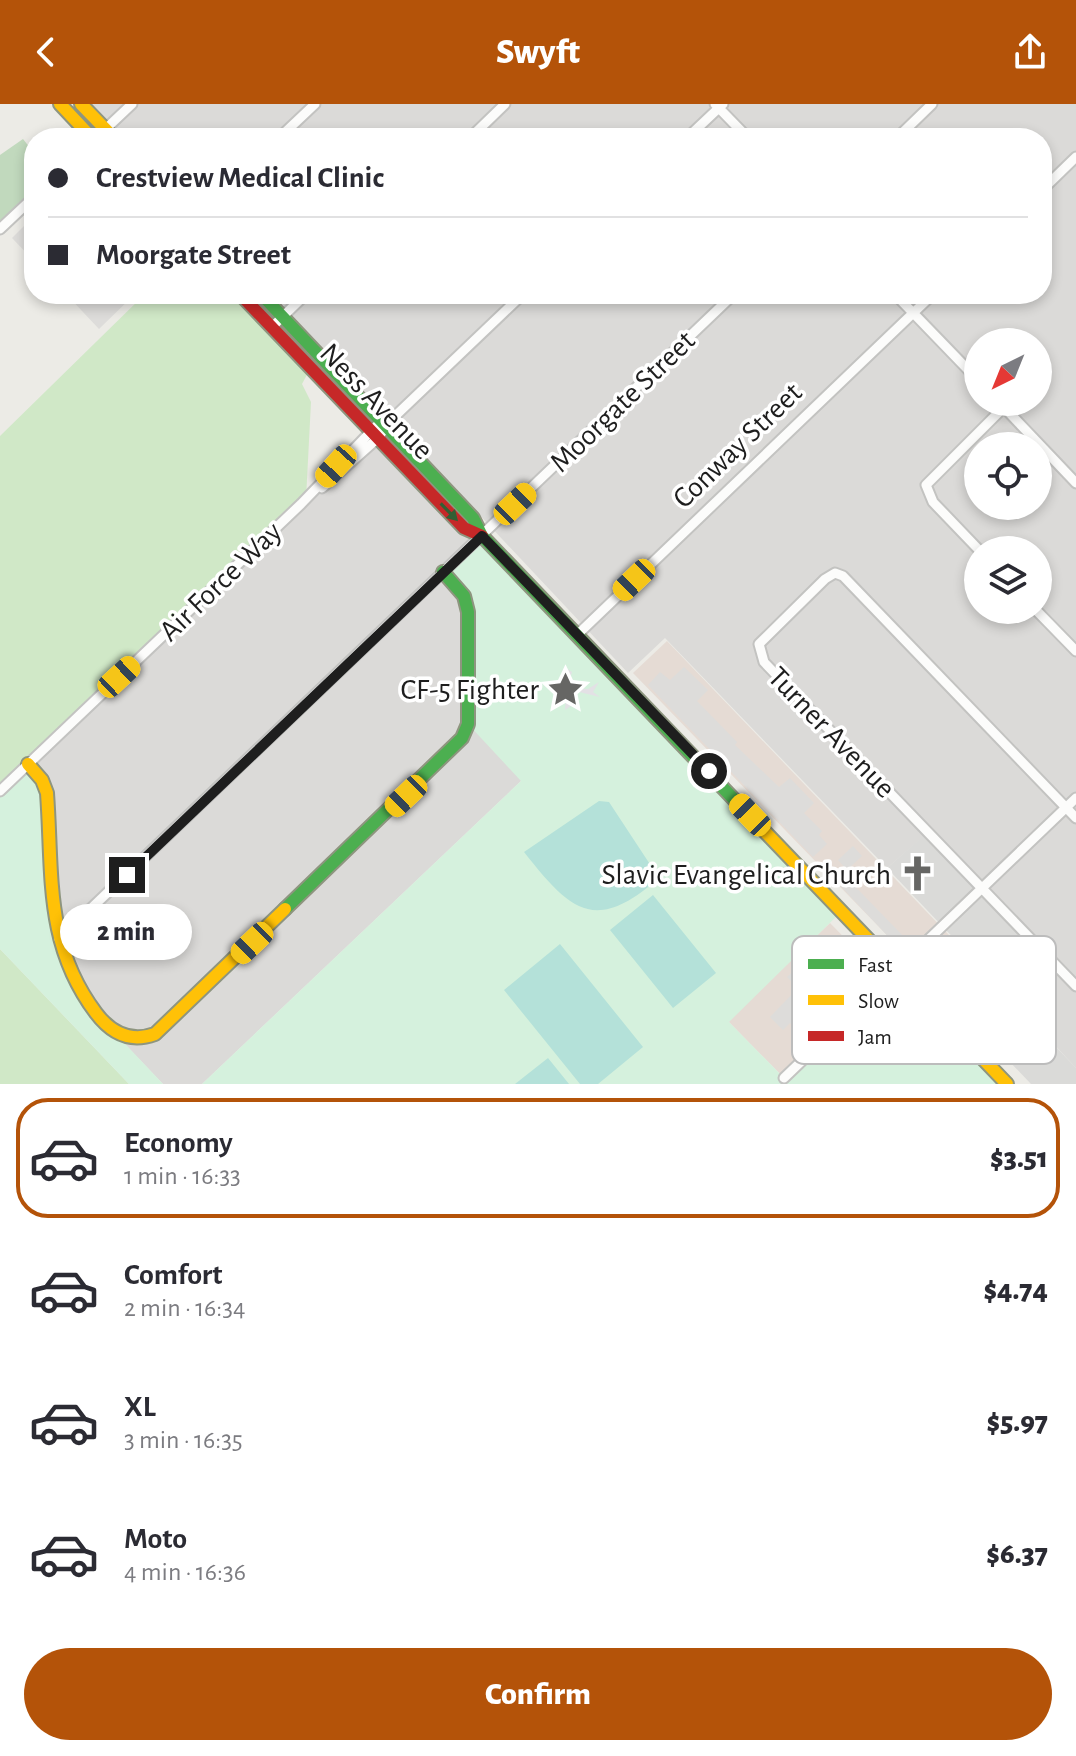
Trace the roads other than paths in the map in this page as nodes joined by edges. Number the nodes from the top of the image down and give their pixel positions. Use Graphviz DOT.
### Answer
graph roads {
  1 [pos="60,104"];
  2 [pos="81,104"];
  3 [pos="132,104"];
  4 [pos="315,104"];
  5 [pos="505,104"];
  6 [pos="932,104"];
  7 [pos="719,105"];
  8 [pos="92,128"];
  9 [pos="97,128"];
  10 [pos="110,128"];
  11 [pos="290,128"];
  12 [pos="480,128"];
  13 [pos="697,128"];
  14 [pos="739,128"];
  15 [pos="907,128"];
  16 [pos="1076,157"];
  17 [pos="1052,180"];
  18 [pos="24,206"];
  19 [pos="0,229"];
  20 [pos="250,304"];
  21 [pos="271,304"];
  22 [pos="296,304"];
  23 [pos="512,304"];
  24 [pos="724,304"];
  25 [pos="904,304"];
  26 [pos="922,304"];
  27 [pos="913,313"];
  28 [pos="283,316"];
  29 [pos="272,327"];
  30 [pos="964,366"];
  31 [pos="992,416"];
  32 [pos="1012,416"];
  33 [pos="387,423"];
  34 [pos="374,436"];
  35 [pos="1076,483"];
  36 [pos="482,536"];
  37 [pos="966,536"];
  38 [pos="443,572"];
  39 [pos="1050,624"];
  40 [pos="577,635"];
  41 [pos="1076,651"];
  42 [pos="28,764"];
  43 [pos="0,791"];
  44 [pos="1076,798"];
  45 [pos="1066,808"];
  46 [pos="1076,818"];
  47 [pos="982,888"];
  48 [pos="865,936"];
  49 [pos="932,936"];
  50 [pos="1028,936"];
  51 [pos="59,939"];
  52 [pos="1056,965"];
  53 [pos="1076,986"];
  54 [pos="799,1064"];
  55 [pos="988,1064"];
  56 [pos="784,1078"];
  57 [pos="1007,1084"];
  1 -- 8 [label="main road"];
  2 -- 9 [label="main road"];
  3 -- 10 [label="street"];
  4 -- 11 [label="street"];
  5 -- 12 [label="street"];
  6 -- 15 [label="street"];
  7 -- 13 [label="street"];
  7 -- 14 [label="street"];
  16 -- 17 [label="street"];
  18 -- 19 [label="street"];
  20 -- 29 [label="main road, Ness Avenue"];
  21 -- 28 [label="main road, Ness Avenue"];
  22 -- 28 [label="street"];
  23 -- 33 [label="street, Air Force Way"];
  24 -- 36 [label="street, Moorgate Street"];
  25 -- 27 [label="street"];
  26 -- 27 [label="street, Conway Street"];
  27 -- 30 [label="street"];
  27 -- 40 [label="street, Conway Street"];
  28 -- 29 [label="street"];
  28 -- 33 [label="main road, Ness Avenue"];
  29 -- 34 [label="main road, Ness Avenue"];
  31 -- 37 [label="street"];
  32 -- 35 [label="street"];
  33 -- 34 [label="street, Air Force Way"];
  33 -- 36 [label="main road, Ness Avenue"];
  34 -- 36 [label="main road, Ness Avenue, one-way"];
  34 -- 42 [label="street, Air Force Way"];
  36 -- 38 [label="street, Moorgate Street"];
  36 -- 40 [label="main road, Ness Avenue"];
  38 -- 51 [label="street, Moorgate Street"];
  38 -- 51 [label="main road"];
  39 -- 41 [label="street"];
  40 -- 48 [label="main road, Ness Avenue"];
  42 -- 43 [label="street, Air Force Way"];
  42 -- 51 [label="main road"];
  44 -- 45 [label="street"];
  45 -- 46 [label="street"];
  45 -- 47 [label="street"];
  45 -- 47 [label="street, Turner Avenue"];
  47 -- 49 [label="street"];
  47 -- 50 [label="street"];
  52 -- 53 [label="street"];
  54 -- 56 [label="street"];
  55 -- 57 [label="main road, Ness Avenue"];
}
